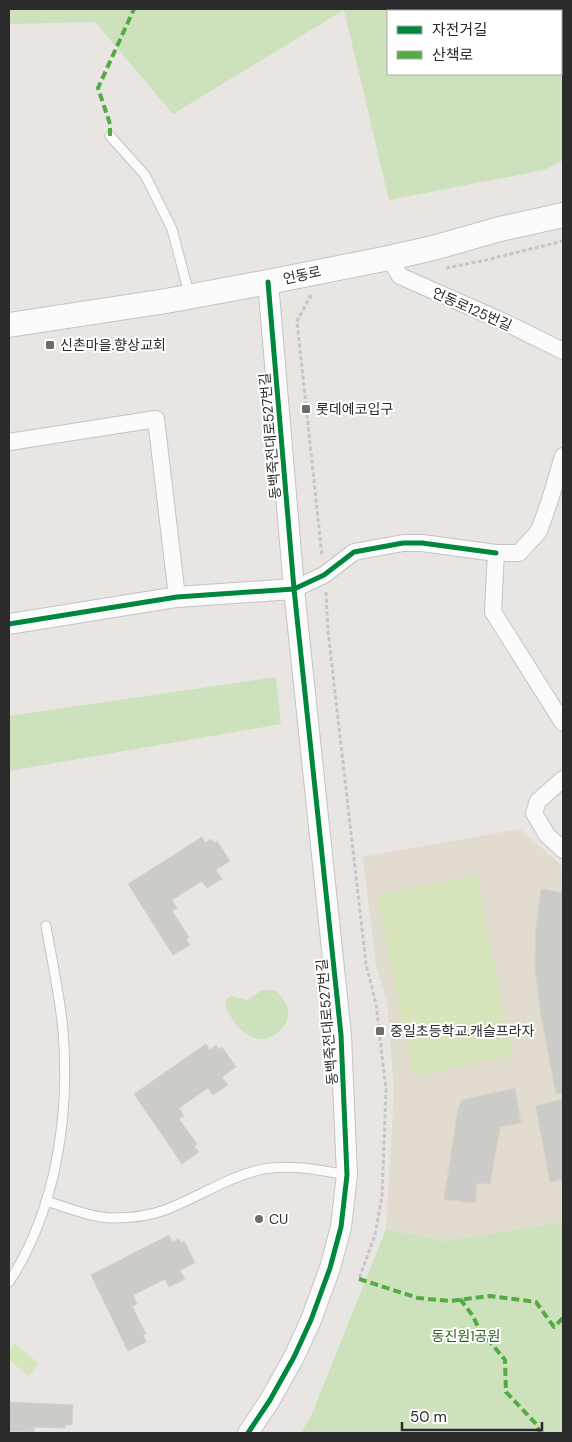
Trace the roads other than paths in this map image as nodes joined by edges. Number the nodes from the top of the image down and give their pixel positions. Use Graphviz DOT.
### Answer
graph roads {
  1 [pos="110,136"];
  2 [pos="563,216"];
  3 [pos="388,258"];
  4 [pos="268,282"];
  5 [pos="190,297"];
  6 [pos="9,325"];
  7 [pos="563,351"];
  8 [pos="9,442"];
  9 [pos="563,456"];
  10 [pos="496,553"];
  11 [pos="294,589"];
  12 [pos="177,597"];
  13 [pos="9,624"];
  14 [pos="563,723"];
  15 [pos="563,779"];
  16 [pos="563,850"];
  17 [pos="46,926"];
  18 [pos="347,1175"];
  19 [pos="46,1201"];
  20 [pos="9,1282"];
  21 [pos="248,1433"];
  1 -- 5 [label="lane"];
  2 -- 3 [label="main road, 언동로"];
  3 -- 4 [label="main road, 언동로"];
  3 -- 7 [label="street, 언동로125번길"];
  4 -- 5 [label="main road, 언동로"];
  4 -- 11 [label="street, 동백죽전대로527번길"];
  5 -- 6 [label="main road, 언동로"];
  8 -- 12 [label="street"];
  9 -- 10 [label="street"];
  10 -- 11 [label="street"];
  10 -- 14 [label="street"];
  11 -- 12 [label="street"];
  11 -- 18 [label="street, 동백죽전대로527번길"];
  12 -- 13 [label="street"];
  15 -- 16 [label="street"];
  17 -- 19 [label="lane"];
  18 -- 19 [label="lane"];
  18 -- 21 [label="street, 동백죽전대로527번길"];
  19 -- 20 [label="lane"];
}
